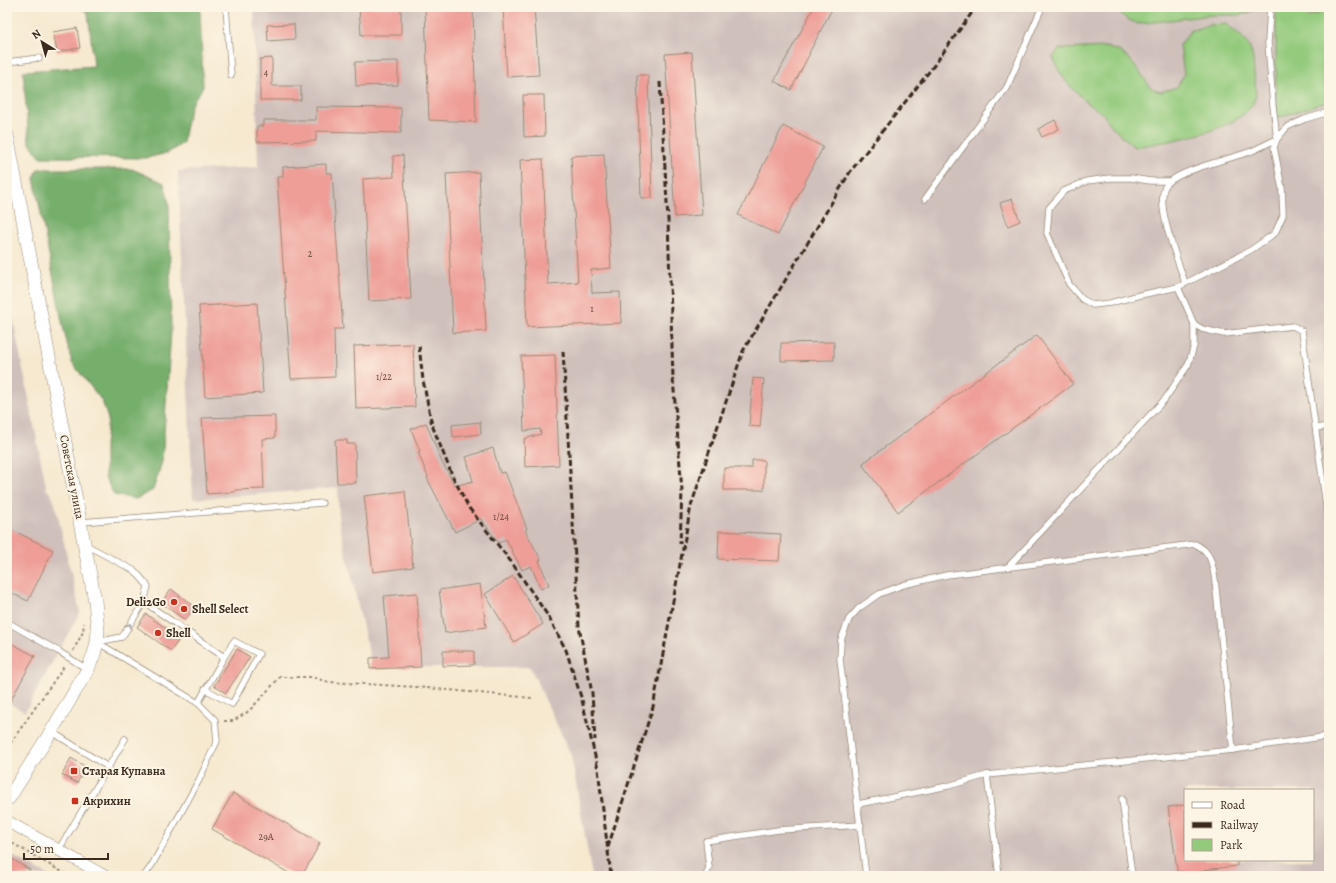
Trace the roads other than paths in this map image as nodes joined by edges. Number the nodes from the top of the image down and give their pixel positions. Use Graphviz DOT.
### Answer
graph roads {
  1 [pos="226,7"];
  2 [pos="1042,7"];
  3 [pos="1270,7"];
  4 [pos="39,58"];
  5 [pos="7,62"];
  6 [pos="231,75"];
  7 [pos="1329,112"];
  8 [pos="7,135"];
  9 [pos="1277,139"];
  10 [pos="1169,181"];
  11 [pos="925,199"];
  12 [pos="1185,283"];
  13 [pos="1178,287"];
  14 [pos="1194,324"];
  15 [pos="1329,426"];
  16 [pos="1316,428"];
  17 [pos="322,503"];
  18 [pos="80,522"];
  19 [pos="1329,527"];
  20 [pos="84,544"];
  21 [pos="1008,567"];
  22 [pos="144,602"];
  23 [pos="7,622"];
  24 [pos="97,642"];
  25 [pos="224,657"];
  26 [pos="88,669"];
  27 [pos="206,689"];
  28 [pos="198,703"];
  29 [pos="51,732"];
  30 [pos="1329,736"];
  31 [pos="125,739"];
  32 [pos="1233,750"];
  33 [pos="108,767"];
  34 [pos="987,775"];
  35 [pos="7,798"];
  36 [pos="1122,799"];
  37 [pos="858,804"];
  38 [pos="7,821"];
  39 [pos="860,825"];
  40 [pos="59,849"];
  41 [pos="105,876"];
  42 [pos="144,876"];
  43 [pos="706,876"];
  44 [pos="866,876"];
  45 [pos="999,876"];
  46 [pos="1132,876"];
  1 -- 6 [label="lane"];
  2 -- 11 [label="lane"];
  3 -- 9 [label="lane"];
  4 -- 5 [label="lane"];
  7 -- 9 [label="lane"];
  8 -- 18 [label="street, Советская улица"];
  9 -- 10 [label="lane"];
  9 -- 12 [label="lane"];
  10 -- 12 [label="lane"];
  10 -- 13 [label="lane"];
  12 -- 13 [label="lane"];
  13 -- 14 [label="lane"];
  14 -- 16 [label="lane"];
  14 -- 21 [label="lane"];
  15 -- 16 [label="lane"];
  16 -- 19 [label="lane"];
  17 -- 18 [label="lane"];
  18 -- 20 [label="street, Советская улица"];
  20 -- 22 [label="lane"];
  20 -- 24 [label="street, Советская улица"];
  21 -- 32 [label="lane"];
  21 -- 37 [label="lane"];
  24 -- 22 [label="lane, one-way"];
  22 -- 25 [label="lane"];
  23 -- 26 [label="lane"];
  24 -- 26 [label="street, Советская улица"];
  24 -- 28 [label="lane"];
  25 -- 27 [label="lane"];
  25 -- 27 [label="lane"];
  26 -- 29 [label="street, Советская улица"];
  27 -- 28 [label="lane"];
  28 -- 42 [label="lane"];
  29 -- 33 [label="lane"];
  29 -- 35 [label="street, Советская улица"];
  30 -- 32 [label="lane"];
  31 -- 33 [label="lane"];
  32 -- 34 [label="lane"];
  33 -- 40 [label="lane"];
  34 -- 37 [label="lane"];
  34 -- 45 [label="lane"];
  36 -- 46 [label="lane"];
  37 -- 39 [label="lane"];
  38 -- 40 [label="street"];
  39 -- 43 [label="lane"];
  39 -- 44 [label="lane"];
  40 -- 41 [label="street"];
}
